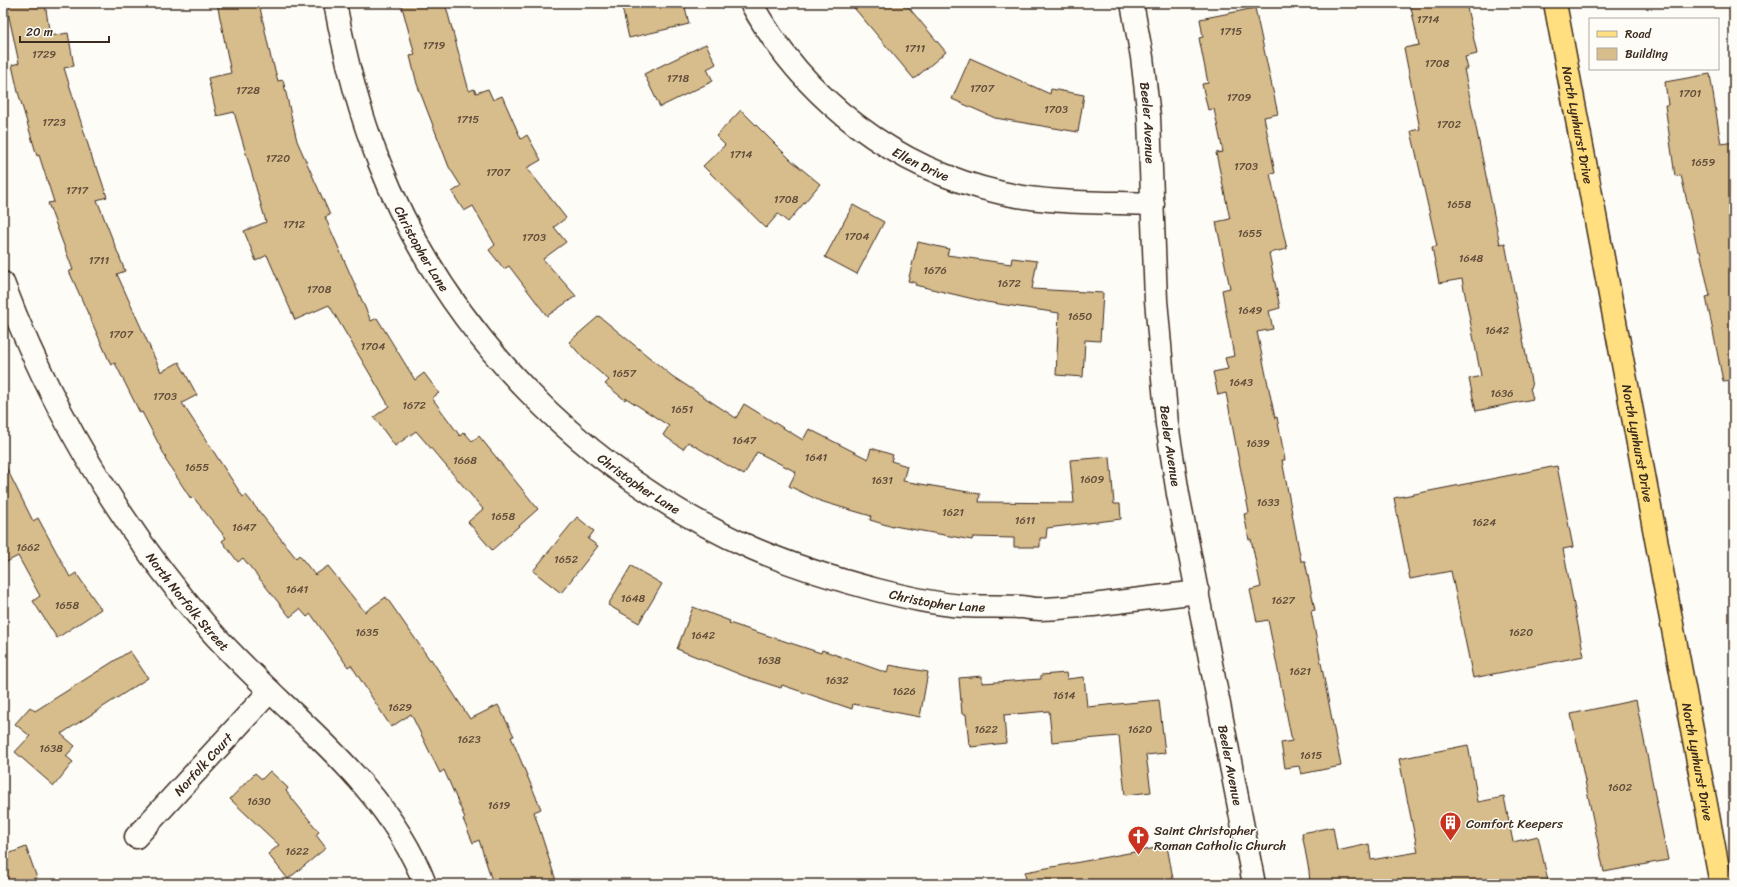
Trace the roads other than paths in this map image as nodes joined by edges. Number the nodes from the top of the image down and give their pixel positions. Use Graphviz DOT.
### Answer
graph roads {
  1 [pos="335,3"];
  2 [pos="751,3"];
  3 [pos="1132,3"];
  4 [pos="1555,3"];
  5 [pos="1153,204"];
  6 [pos="3,283"];
  7 [pos="1198,592"];
  8 [pos="270,691"];
  9 [pos="136,837"];
  10 [pos="425,884"];
  11 [pos="1254,884"];
  12 [pos="1722,884"];
  1 -- 7 [label="street, Christopher Lane"];
  2 -- 5 [label="street, Ellen Drive"];
  3 -- 5 [label="street, Beeler Avenue"];
  4 -- 12 [label="main road, North Lynhurst Drive"];
  5 -- 7 [label="street, Beeler Avenue"];
  6 -- 8 [label="street, North Norfolk Street"];
  7 -- 11 [label="street, Beeler Avenue"];
  8 -- 9 [label="street, Norfolk Court"];
  8 -- 10 [label="street, North Norfolk Street"];
}
